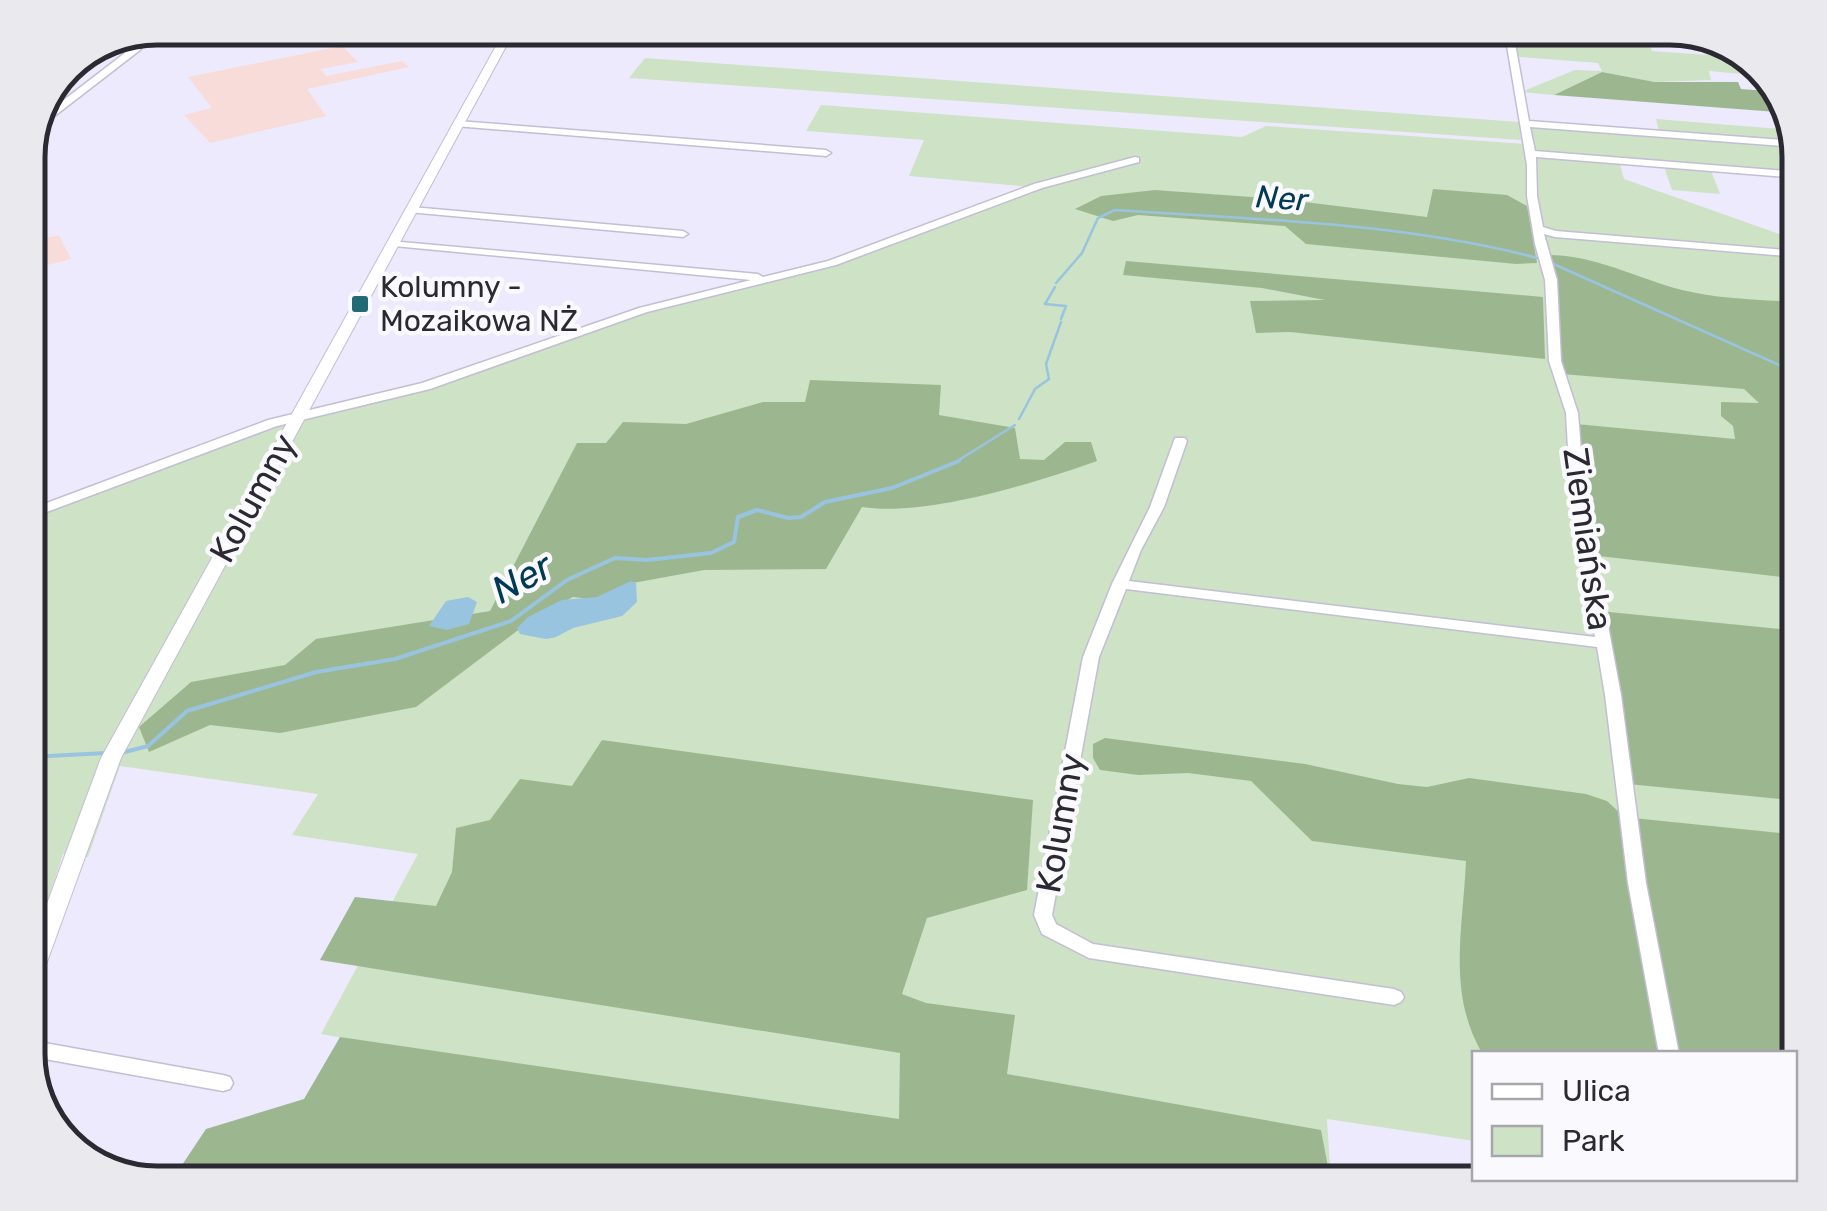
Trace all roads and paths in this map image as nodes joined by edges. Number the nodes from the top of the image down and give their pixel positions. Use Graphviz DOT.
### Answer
graph roads {
  1 [pos="502,45"];
  2 [pos="1511,45"];
  3 [pos="138,47"];
  4 [pos="56,111"];
  5 [pos="458,124"];
  6 [pos="1524,124"];
  7 [pos="1781,143"];
  8 [pos="826,153"];
  9 [pos="1530,154"];
  10 [pos="1135,160"];
  11 [pos="1782,174"];
  12 [pos="412,210"];
  13 [pos="1538,229"];
  14 [pos="683,234"];
  15 [pos="394,243"];
  16 [pos="1782,253"];
  17 [pos="774,276"];
  18 [pos="297,418"];
  19 [pos="1180,440"];
  20 [pos="45,508"];
  21 [pos="1120,584"];
  22 [pos="1602,643"];
  23 [pos="45,938"];
  24 [pos="1394,997"];
  25 [pos="45,1051"];
  26 [pos="1668,1051"];
  27 [pos="223,1083"];
  1 -- 5 [label="street, Kolumny"];
  2 -- 6 [label="street, Ziemiańska"];
  3 -- 4 [label="street"];
  5 -- 8 [label="street"];
  5 -- 12 [label="street, Kolumny"];
  6 -- 7 [label="street"];
  6 -- 9 [label="street, Ziemiańska"];
  9 -- 11 [label="street"];
  9 -- 13 [label="street, Ziemiańska"];
  10 -- 17 [label="street"];
  12 -- 14 [label="street"];
  12 -- 15 [label="street, Kolumny"];
  13 -- 16 [label="street"];
  13 -- 22 [label="street, Ziemiańska"];
  15 -- 17 [label="street"];
  15 -- 18 [label="street, Kolumny"];
  17 -- 18 [label="street"];
  18 -- 20 [label="street"];
  18 -- 23 [label="street, Kolumny"];
  19 -- 21 [label="street, Kolumny"];
  21 -- 22 [label="street"];
  21 -- 24 [label="street, Kolumny"];
  22 -- 26 [label="street, Ziemiańska"];
  25 -- 27 [label="street"];
}
